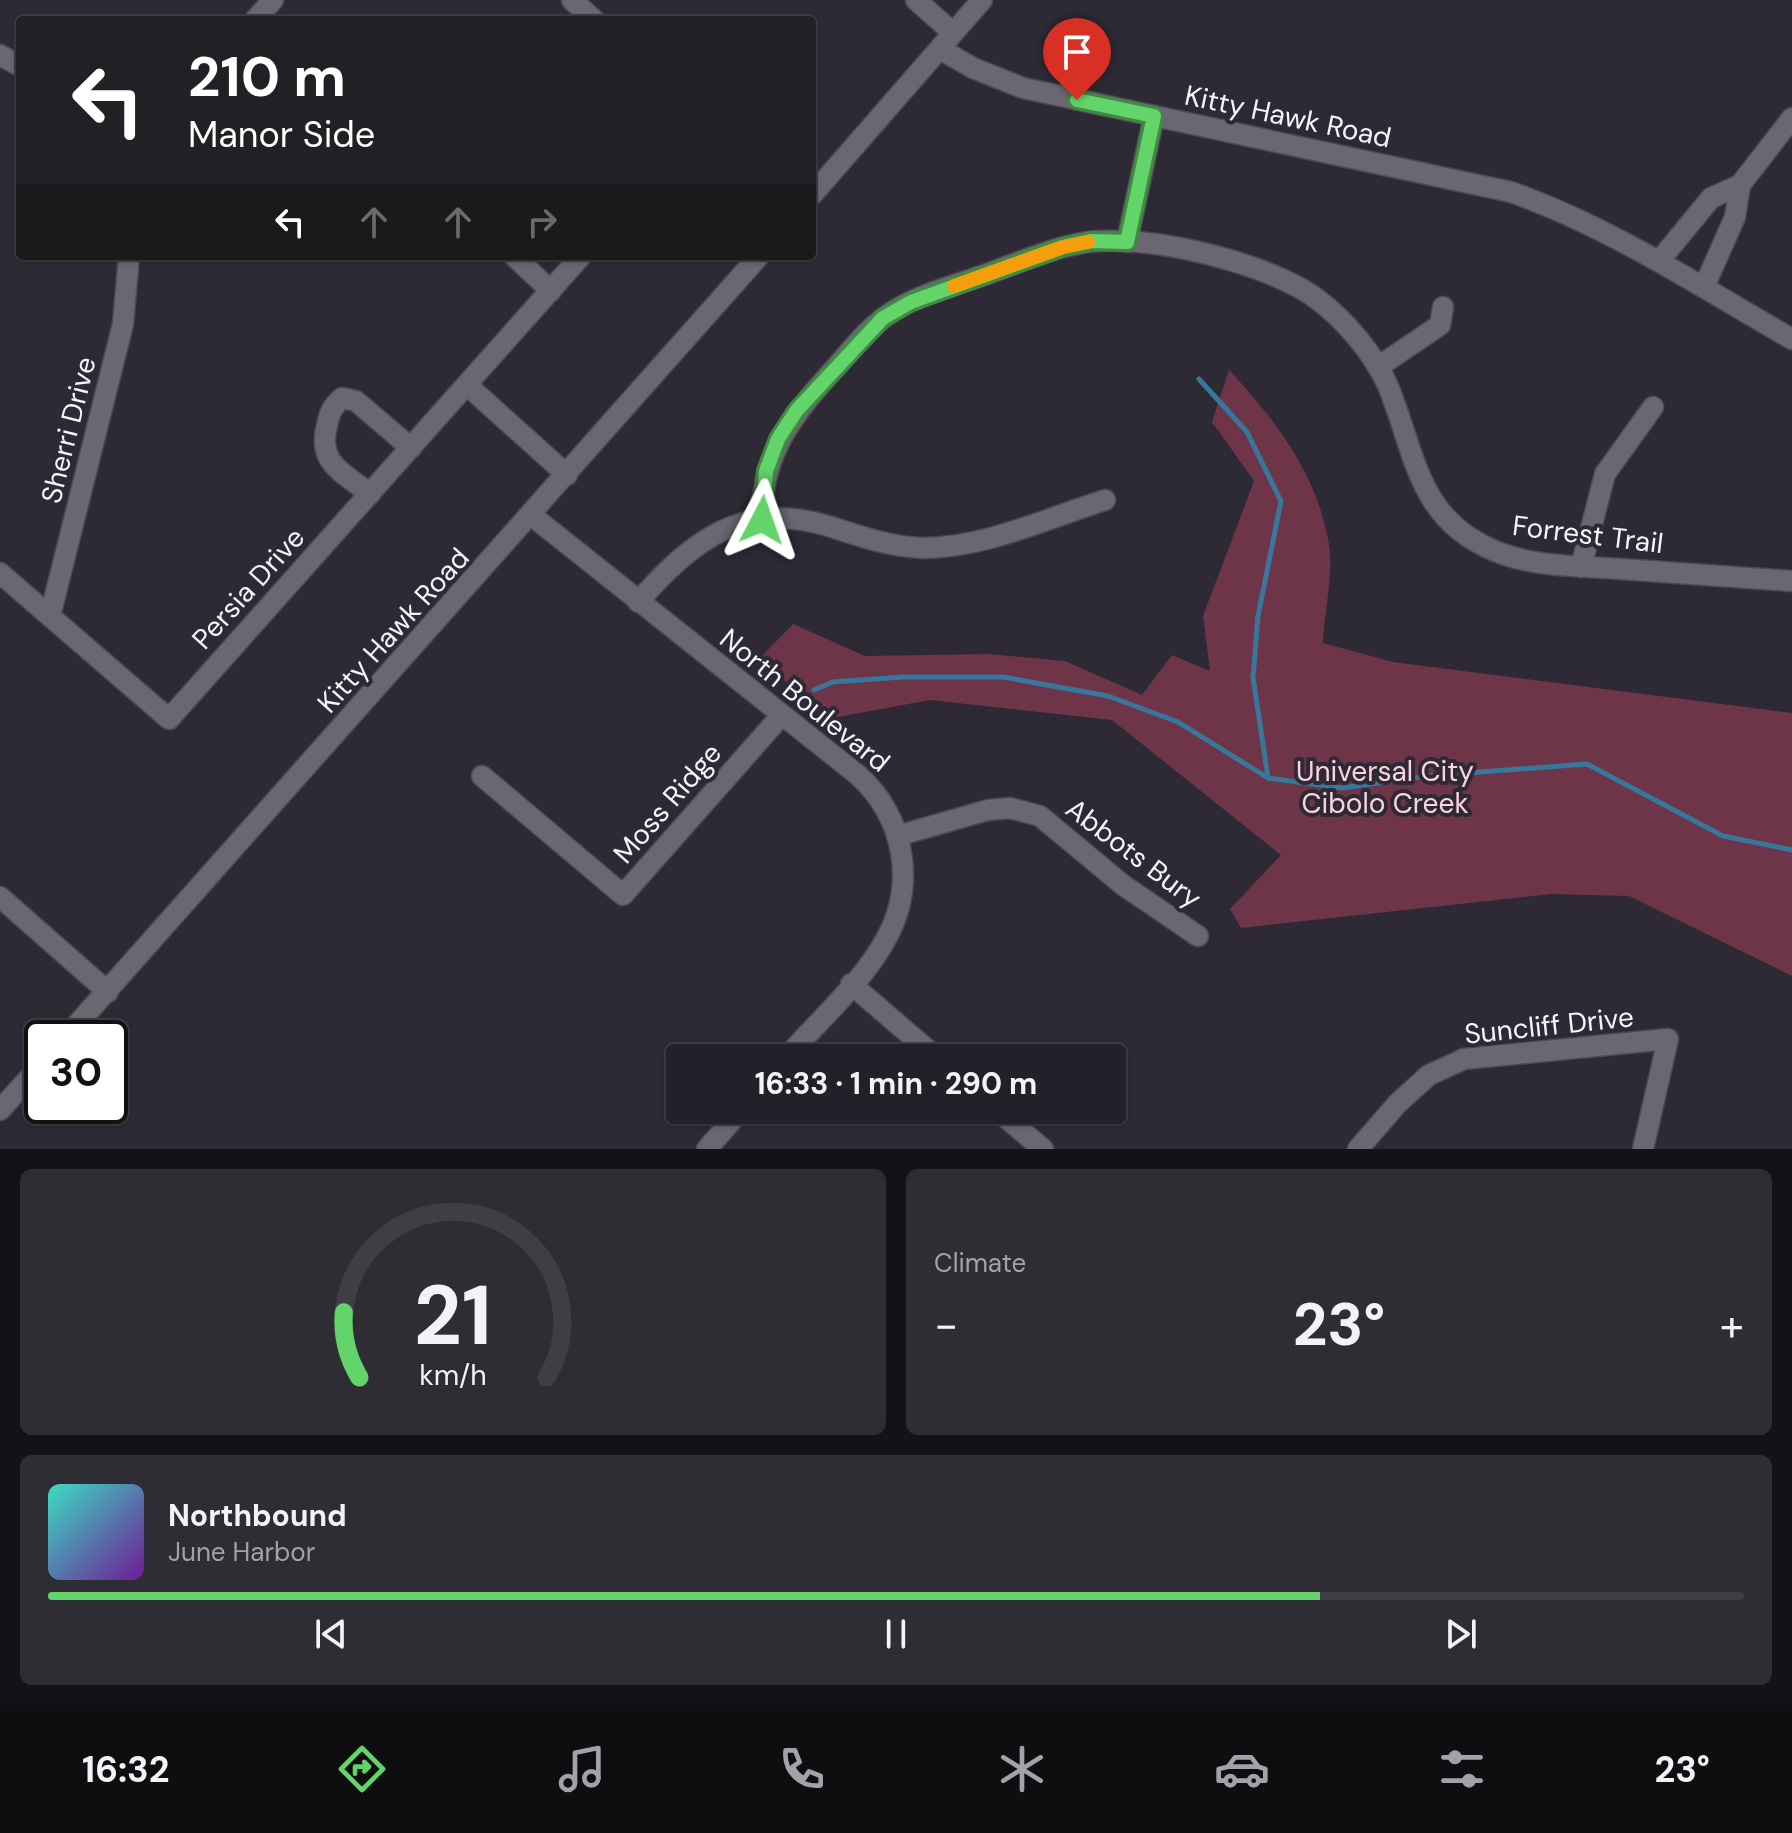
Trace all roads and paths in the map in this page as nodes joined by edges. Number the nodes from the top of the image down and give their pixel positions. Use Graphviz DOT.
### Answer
graph roads {
  1 [pos="273,0"];
  2 [pos="572,0"];
  3 [pos="916,0"];
  4 [pos="982,0"];
  5 [pos="259,16"];
  6 [pos="590,16"];
  7 [pos="947,41"];
  8 [pos="1154,116"];
  9 [pos="1792,118"];
  10 [pos="1740,185"];
  11 [pos="816,190"];
  12 [pos="1127,242"];
  13 [pos="129,260"];
  14 [pos="518,260"];
  15 [pos="578,260"];
  16 [pos="755,260"];
  17 [pos="1660,260"];
  18 [pos="1704,287"];
  19 [pos="551,291"];
  20 [pos="1443,307"];
  21 [pos="1792,339"];
  22 [pos="1378,367"];
  23 [pos="467,385"];
  24 [pos="1653,407"];
  25 [pos="411,448"];
  26 [pos="567,475"];
  27 [pos="370,494"];
  28 [pos="1105,500"];
  29 [pos="531,515"];
  30 [pos="762,520"];
  31 [pos="1581,567"];
  32 [pos="0,573"];
  33 [pos="1792,581"];
  34 [pos="638,602"];
  35 [pos="50,616"];
  36 [pos="780,717"];
  37 [pos="482,776"];
  38 [pos="897,836"];
  39 [pos="0,897"];
  40 [pos="1198,936"];
  41 [pos="851,984"];
  42 [pos="108,992"];
  43 [pos="82,1020"];
  44 [pos="798,1044"];
  45 [pos="921,1044"];
  46 [pos="24,1084"];
  47 [pos="0,1110"];
  48 [pos="729,1124"];
  49 [pos="1012,1124"];
  50 [pos="1037,1147"];
  51 [pos="707,1149"];
  52 [pos="1358,1149"];
  53 [pos="1643,1149"];
  1 -- 5 [label="street"];
  2 -- 6 [label="street"];
  3 -- 7 [label="street, Kitty Hawk Road"];
  4 -- 7 [label="street"];
  7 -- 8 [label="street, Kitty Hawk Road"];
  7 -- 11 [label="street"];
  8 -- 12 [label="street"];
  8 -- 17 [label="street, Kitty Hawk Road"];
  9 -- 10 [label="street"];
  10 -- 17 [label="street"];
  10 -- 18 [label="street"];
  12 -- 22 [label="street, Forrest Trail"];
  12 -- 30 [label="street, Forrest Trail"];
  13 -- 35 [label="street, Sherri Drive"];
  14 -- 19 [label="street"];
  15 -- 19 [label="street, Persia Drive"];
  16 -- 26 [label="street, Kitty Hawk Road"];
  17 -- 18 [label="street, Kitty Hawk Road"];
  18 -- 21 [label="street, Kitty Hawk Road"];
  19 -- 23 [label="street, Persia Drive"];
  20 -- 22 [label="street"];
  22 -- 31 [label="street, Forrest Trail"];
  23 -- 25 [label="street, Persia Drive"];
  23 -- 26 [label="street"];
  24 -- 31 [label="street"];
  25 -- 27 [label="street, Persia Drive"];
  25 -- 27 [label="street"];
  26 -- 29 [label="street, Kitty Hawk Road"];
  27 -- 35 [label="street, Persia Drive"];
  28 -- 30 [label="street"];
  29 -- 34 [label="street, North Boulevard"];
  29 -- 42 [label="street, Kitty Hawk Road"];
  30 -- 34 [label="street"];
  31 -- 33 [label="street, Forrest Trail"];
  32 -- 35 [label="street"];
  34 -- 36 [label="street, North Boulevard"];
  36 -- 37 [label="street, Moss Ridge"];
  36 -- 38 [label="street, North Boulevard"];
  38 -- 40 [label="street, Abbots Bury"];
  38 -- 41 [label="street, North Boulevard"];
  39 -- 42 [label="street"];
  41 -- 44 [label="street, North Boulevard"];
  41 -- 45 [label="street"];
  42 -- 43 [label="street, Kitty Hawk Road"];
  46 -- 47 [label="street"];
  48 -- 51 [label="street"];
  49 -- 50 [label="street"];
  52 -- 53 [label="street, Suncliff Drive"];
}
